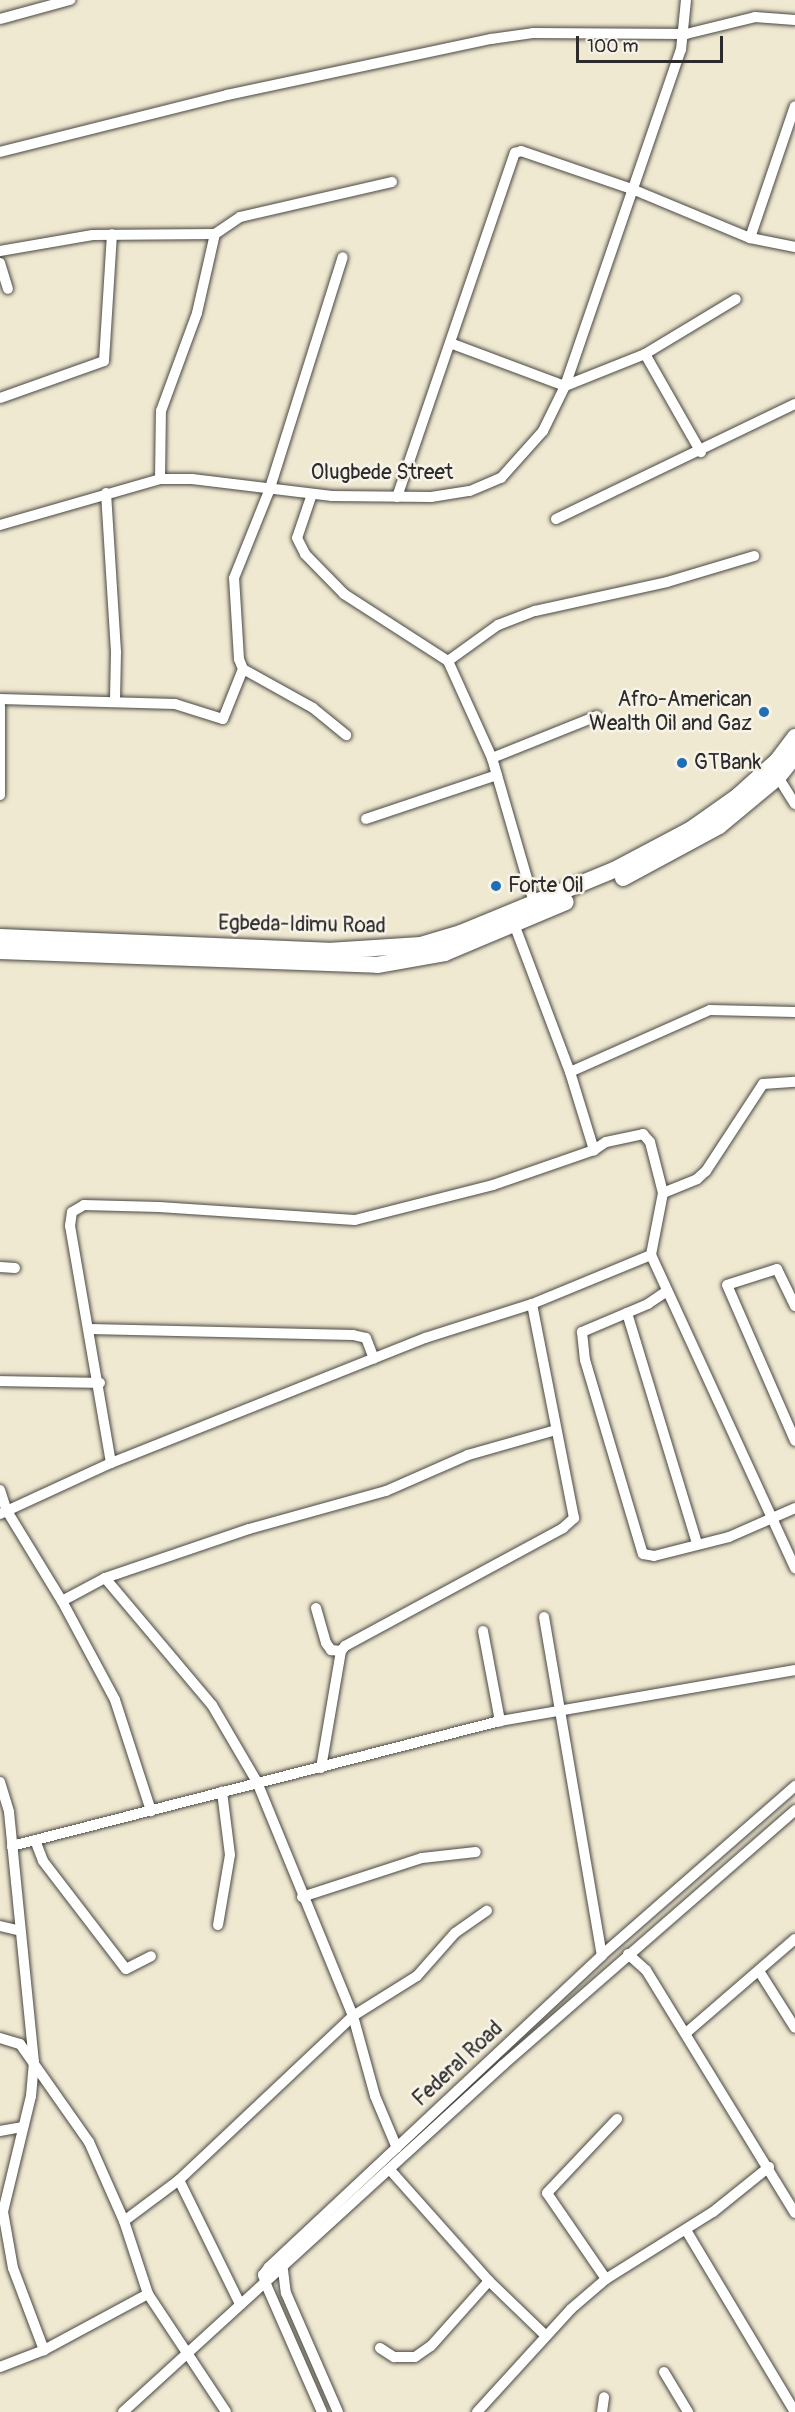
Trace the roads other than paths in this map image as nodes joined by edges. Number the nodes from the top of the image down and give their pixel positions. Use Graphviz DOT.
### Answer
graph roads {
  1 [pos="70,0"];
  2 [pos="686,0"];
  3 [pos="0,19"];
  4 [pos="795,20"];
  5 [pos="686,33"];
  6 [pos="795,106"];
  7 [pos="0,152"];
  8 [pos="392,182"];
  9 [pos="632,189"];
  10 [pos="112,234"];
  11 [pos="215,234"];
  12 [pos="750,238"];
  13 [pos="795,248"];
  14 [pos="0,251"];
  15 [pos="343,256"];
  16 [pos="0,263"];
  17 [pos="8,289"];
  18 [pos="736,299"];
  19 [pos="450,343"];
  20 [pos="645,354"];
  21 [pos="565,386"];
  22 [pos="0,398"];
  23 [pos="795,404"];
  24 [pos="701,452"];
  25 [pos="160,479"];
  26 [pos="268,491"];
  27 [pos="106,493"];
  28 [pos="312,494"];
  29 [pos="397,497"];
  30 [pos="556,519"];
  31 [pos="0,525"];
  32 [pos="754,556"];
  33 [pos="448,661"];
  34 [pos="243,669"];
  35 [pos="0,699"];
  36 [pos="115,700"];
  37 [pos="0,706"];
  38 [pos="597,716"];
  39 [pos="346,735"];
  40 [pos="795,737"];
  41 [pos="795,756"];
  42 [pos="492,758"];
  43 [pos="1,765"];
  44 [pos="497,775"];
  45 [pos="778,777"];
  46 [pos="0,795"];
  47 [pos="795,804"];
  48 [pos="366,819"];
  49 [pos="534,903"];
  50 [pos="514,924"];
  51 [pos="0,937"];
  52 [pos="0,951"];
  53 [pos="795,1012"];
  54 [pos="570,1072"];
  55 [pos="795,1082"];
  56 [pos="594,1150"];
  57 [pos="663,1193"];
  58 [pos="651,1255"];
  59 [pos="0,1267"];
  60 [pos="15,1268"];
  61 [pos="668,1291"];
  62 [pos="532,1304"];
  63 [pos="795,1306"];
  64 [pos="627,1313"];
  65 [pos="89,1329"];
  66 [pos="374,1359"];
  67 [pos="0,1381"];
  68 [pos="100,1383"];
  69 [pos="556,1431"];
  70 [pos="795,1441"];
  71 [pos="111,1463"];
  72 [pos="0,1490"];
  73 [pos="795,1508"];
  74 [pos="3,1513"];
  75 [pos="773,1517"];
  76 [pos="697,1543"];
  77 [pos="795,1568"];
  78 [pos="105,1578"];
  79 [pos="62,1601"];
  80 [pos="316,1608"];
  81 [pos="544,1617"];
  82 [pos="483,1631"];
  83 [pos="341,1651"];
  84 [pos="795,1670"];
  85 [pos="561,1710"];
  86 [pos="500,1721"];
  87 [pos="321,1768"];
  88 [pos="0,1782"];
  89 [pos="257,1782"];
  90 [pos="795,1786"];
  91 [pos="222,1792"];
  92 [pos="779,1801"];
  93 [pos="151,1811"];
  94 [pos="793,1812"];
  95 [pos="35,1840"];
  96 [pos="12,1846"];
  97 [pos="476,1852"];
  98 [pos="302,1897"];
  99 [pos="487,1911"];
  100 [pos="218,1925"];
  101 [pos="0,1926"];
  102 [pos="18,1930"];
  103 [pos="795,1939"];
  104 [pos="628,1954"];
  105 [pos="602,1955"];
  106 [pos="151,1956"];
  107 [pos="759,1971"];
  108 [pos="353,2016"];
  109 [pos="795,2028"];
  110 [pos="686,2033"];
  111 [pos="0,2038"];
  112 [pos="34,2062"];
  113 [pos="616,2119"];
  114 [pos="22,2127"];
  115 [pos="0,2131"];
  116 [pos="397,2148"];
  117 [pos="769,2167"];
  118 [pos="391,2171"];
  119 [pos="179,2180"];
  120 [pos="795,2213"];
  121 [pos="123,2221"];
  122 [pos="686,2230"];
  123 [pos="283,2270"];
  124 [pos="265,2279"];
  125 [pos="606,2279"];
  126 [pos="489,2281"];
  127 [pos="148,2294"];
  128 [pos="239,2302"];
  129 [pos="545,2336"];
  130 [pos="380,2348"];
  131 [pos="44,2350"];
  132 [pos="186,2351"];
  133 [pos="0,2367"];
  134 [pos="664,2372"];
  135 [pos="604,2397"];
  136 [pos="793,2409"];
  137 [pos="123,2412"];
  138 [pos="226,2412"];
  139 [pos="322,2412"];
  140 [pos="338,2412"];
  141 [pos="477,2412"];
  142 [pos="602,2412"];
  143 [pos="688,2412"];
  144 [pos="780,2412"];
  1 -- 3 [label="street"];
  2 -- 5 [label="street, Olugbede Street"];
  4 -- 5 [label="street"];
  5 -- 7 [label="street"];
  5 -- 9 [label="street, Olugbede Street"];
  6 -- 12 [label="street"];
  8 -- 11 [label="street"];
  9 -- 12 [label="street"];
  9 -- 19 [label="street"];
  9 -- 21 [label="street, Olugbede Street"];
  10 -- 11 [label="street"];
  10 -- 14 [label="street"];
  10 -- 22 [label="street"];
  11 -- 25 [label="street"];
  12 -- 13 [label="street"];
  15 -- 26 [label="street"];
  16 -- 17 [label="street"];
  18 -- 20 [label="street"];
  19 -- 21 [label="street"];
  19 -- 29 [label="street"];
  20 -- 21 [label="street"];
  20 -- 24 [label="street"];
  21 -- 29 [label="street, Olugbede Street"];
  23 -- 24 [label="street"];
  24 -- 30 [label="street"];
  25 -- 26 [label="street, Olugbede Street"];
  25 -- 27 [label="street, Olugbede Street"];
  26 -- 28 [label="street, Olugbede Street"];
  26 -- 34 [label="street"];
  27 -- 31 [label="street, Olugbede Street"];
  27 -- 36 [label="street"];
  28 -- 29 [label="street, Olugbede Street"];
  28 -- 33 [label="street"];
  32 -- 33 [label="street"];
  33 -- 42 [label="street"];
  34 -- 36 [label="street"];
  34 -- 39 [label="street"];
  35 -- 36 [label="street"];
  37 -- 43 [label="street"];
  38 -- 42 [label="street"];
  40 -- 49 [label="main road, Egbeda-Idimu Road"];
  41 -- 45 [label="main road, Egbeda-Idimu Road"];
  42 -- 44 [label="street"];
  43 -- 46 [label="street"];
  44 -- 48 [label="street"];
  44 -- 49 [label="street"];
  45 -- 47 [label="street"];
  45 -- 50 [label="main road, Egbeda-Idimu Road"];
  49 -- 51 [label="main road, Egbeda-Idimu Road"];
  50 -- 52 [label="main road, Egbeda-Idimu Road"];
  50 -- 54 [label="street"];
  53 -- 54 [label="street"];
  54 -- 56 [label="street"];
  55 -- 57 [label="street"];
  56 -- 57 [label="street"];
  56 -- 65 [label="street"];
  57 -- 58 [label="street"];
  58 -- 61 [label="street"];
  58 -- 62 [label="street"];
  59 -- 60 [label="street"];
  61 -- 64 [label="street"];
  61 -- 75 [label="street"];
  62 -- 66 [label="street"];
  62 -- 69 [label="street"];
  63 -- 70 [label="street"];
  64 -- 76 [label="street"];
  64 -- 76 [label="street"];
  65 -- 66 [label="street"];
  65 -- 68 [label="street"];
  66 -- 71 [label="street"];
  67 -- 68 [label="street"];
  68 -- 71 [label="street"];
  69 -- 78 [label="street"];
  69 -- 83 [label="street"];
  71 -- 74 [label="street"];
  72 -- 74 [label="street"];
  73 -- 75 [label="street"];
  74 -- 79 [label="street"];
  75 -- 76 [label="street"];
  75 -- 77 [label="street"];
  78 -- 79 [label="street"];
  78 -- 89 [label="street"];
  79 -- 93 [label="street"];
  80 -- 83 [label="street"];
  81 -- 85 [label="street"];
  82 -- 86 [label="street"];
  83 -- 87 [label="street"];
  84 -- 85 [label="street"];
  85 -- 86 [label="street"];
  85 -- 105 [label="street"];
  86 -- 87 [label="street"];
  87 -- 89 [label="street"];
  88 -- 96 [label="street"];
  89 -- 91 [label="street"];
  89 -- 98 [label="street"];
  90 -- 92 [label="street, Federal Road"];
  91 -- 93 [label="street"];
  91 -- 100 [label="street"];
  92 -- 94 [label="street"];
  92 -- 105 [label="street, Federal Road"];
  93 -- 95 [label="street"];
  94 -- 104 [label="street, Federal Road"];
  95 -- 96 [label="street"];
  95 -- 106 [label="street"];
  96 -- 102 [label="street"];
  97 -- 98 [label="street"];
  98 -- 108 [label="street"];
  99 -- 108 [label="street"];
  101 -- 102 [label="street"];
  102 -- 112 [label="street"];
  103 -- 107 [label="street"];
  104 -- 110 [label="street"];
  104 -- 118 [label="street, Federal Road"];
  105 -- 116 [label="street, Federal Road"];
  107 -- 109 [label="street"];
  107 -- 110 [label="street"];
  108 -- 116 [label="street"];
  108 -- 119 [label="street"];
  110 -- 117 [label="street"];
  111 -- 112 [label="street"];
  112 -- 114 [label="street"];
  112 -- 121 [label="street"];
  113 -- 125 [label="street"];
  114 -- 115 [label="street"];
  114 -- 131 [label="street"];
  116 -- 124 [label="street, Federal Road"];
  117 -- 120 [label="street"];
  117 -- 122 [label="street"];
  118 -- 123 [label="street, Federal Road"];
  118 -- 126 [label="street"];
  119 -- 121 [label="street"];
  119 -- 128 [label="street"];
  121 -- 127 [label="street"];
  122 -- 125 [label="street"];
  122 -- 136 [label="street"];
  123 -- 124 [label="street, Federal Road"];
  123 -- 140 [label="street"];
  124 -- 128 [label="street"];
  124 -- 139 [label="street"];
  125 -- 129 [label="street"];
  126 -- 129 [label="street"];
  126 -- 130 [label="street"];
  127 -- 131 [label="street"];
  127 -- 132 [label="street"];
  128 -- 132 [label="street"];
  129 -- 141 [label="street"];
  131 -- 133 [label="street"];
  132 -- 137 [label="street"];
  132 -- 138 [label="street"];
  134 -- 143 [label="street"];
  135 -- 142 [label="street"];
  136 -- 144 [label="street"];
}
